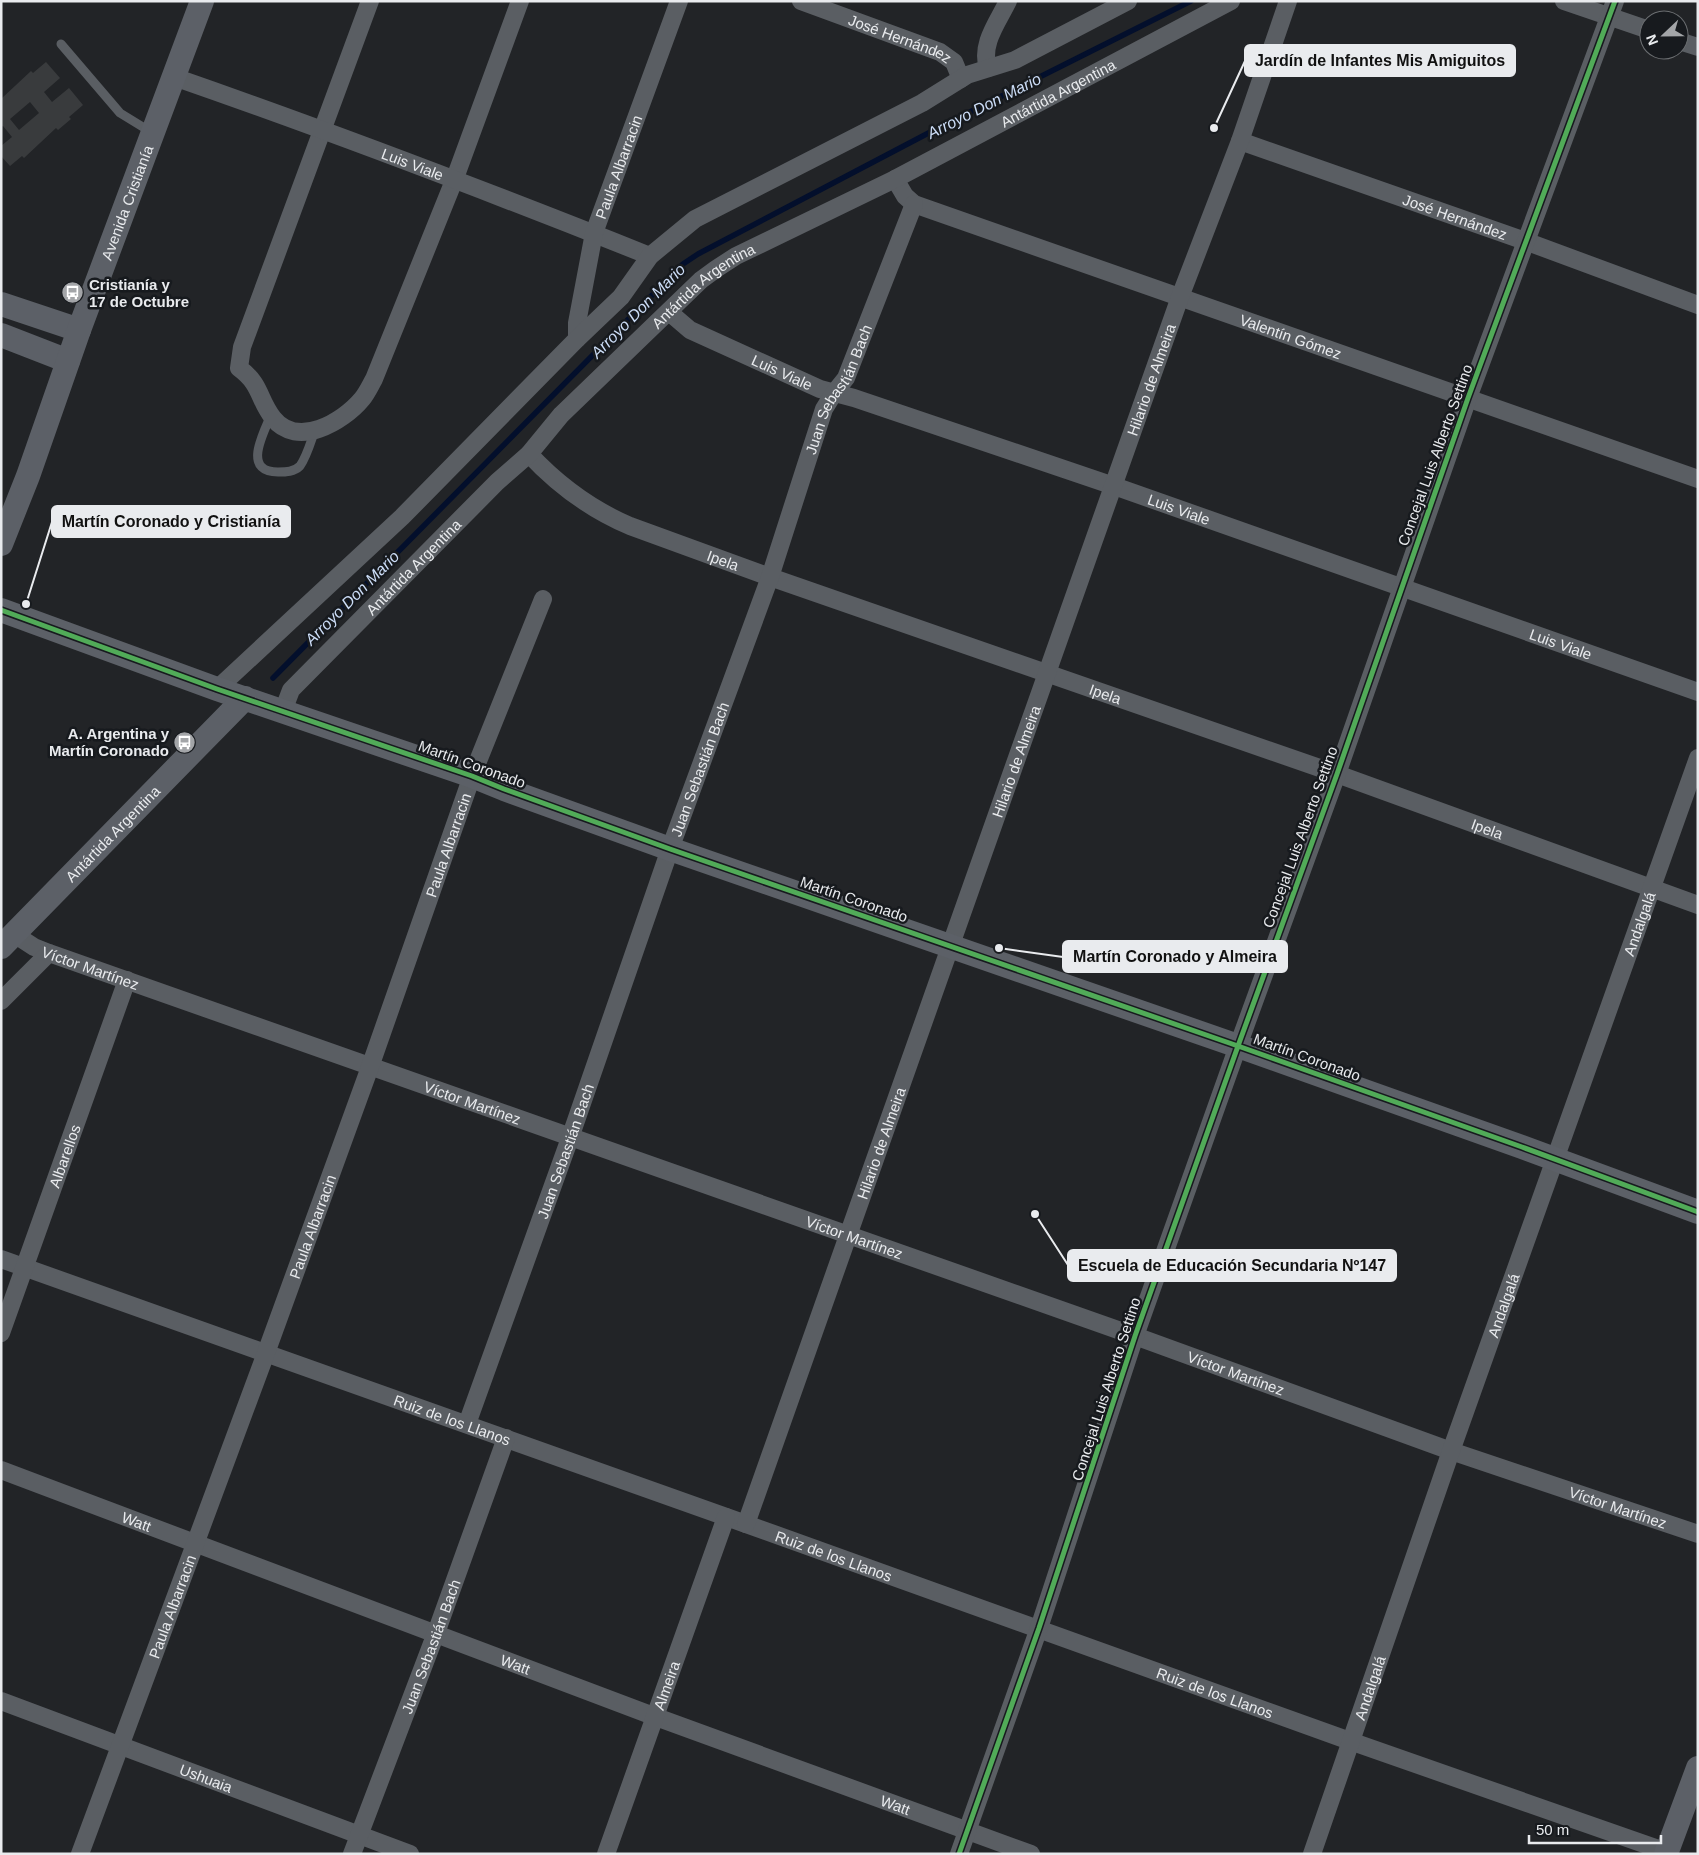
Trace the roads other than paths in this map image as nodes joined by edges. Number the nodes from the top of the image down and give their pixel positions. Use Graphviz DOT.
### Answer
graph roads {
  1 [pos="202,1"];
  2 [pos="370,1"];
  3 [pos="520,1"];
  4 [pos="679,1"];
  5 [pos="800,1"];
  6 [pos="1008,1"];
  7 [pos="1128,1"];
  8 [pos="1231,1"];
  9 [pos="1288,1"];
  10 [pos="1564,1"];
  11 [pos="1612,9"];
  12 [pos="1639,24"];
  13 [pos="61,44"];
  14 [pos="988,68"];
  15 [pos="174,78"];
  16 [pos="961,79"];
  17 [pos="324,129"];
  18 [pos="153,134"];
  19 [pos="1240,141"];
  20 [pos="455,178"];
  21 [pos="895,179"];
  22 [pos="914,204"];
  23 [pos="594,233"];
  24 [pos="1525,241"];
  25 [pos="650,256"];
  26 [pos="1180,297"];
  27 [pos="1,304"];
  28 [pos="1698,304"];
  29 [pos="668,312"];
  30 [pos="79,330"];
  31 [pos="1,335"];
  32 [pos="578,339"];
  33 [pos="68,361"];
  34 [pos="834,392"];
  35 [pos="1468,398"];
  36 [pos="271,414"];
  37 [pos="316,430"];
  38 [pos="529,454"];
  39 [pos="1698,479"];
  40 [pos="1114,486"];
  41 [pos="1,544"];
  42 [pos="770,577"];
  43 [pos="1401,587"];
  44 [pos="543,599"];
  45 [pos="1,610"];
  46 [pos="1047,673"];
  47 [pos="217,689"];
  48 [pos="1698,692"];
  49 [pos="245,698"];
  50 [pos="283,711"];
  51 [pos="1698,758"];
  52 [pos="1337,774"];
  53 [pos="472,776"];
  54 [pos="670,849"];
  55 [pos="1652,889"];
  56 [pos="1698,905"];
  57 [pos="8,941"];
  58 [pos="952,946"];
  59 [pos="49,953"];
  60 [pos="127,980"];
  61 [pos="1,1002"];
  62 [pos="1238,1046"];
  63 [pos="370,1067"];
  64 [pos="570,1138"];
  65 [pos="1555,1159"];
  66 [pos="1698,1212"];
  67 [pos="848,1235"];
  68 [pos="1,1259"];
  69 [pos="25,1268"];
  70 [pos="1,1333"];
  71 [pos="1136,1336"];
  72 [pos="266,1354"];
  73 [pos="467,1424"];
  74 [pos="506,1438"];
  75 [pos="1451,1451"];
  76 [pos="1,1470"];
  77 [pos="726,1516"];
  78 [pos="746,1524"];
  79 [pos="1698,1534"];
  80 [pos="196,1543"];
  81 [pos="1039,1628"];
  82 [pos="436,1633"];
  83 [pos="1,1701"];
  84 [pos="656,1716"];
  85 [pos="1350,1741"];
  86 [pos="122,1745"];
  87 [pos="1698,1768"];
  88 [pos="968,1830"];
  89 [pos="359,1835"];
  90 [pos="1666,1853"];
  91 [pos="80,1854"];
  92 [pos="352,1854"];
  93 [pos="410,1854"];
  94 [pos="606,1854"];
  95 [pos="960,1854"];
  96 [pos="1031,1854"];
  97 [pos="1312,1854"];
  1 -- 15 [label="street, Avenida Cristianía"];
  2 -- 17 [label="street"];
  3 -- 20 [label="street"];
  4 -- 23 [label="street, Paula Albarracin"];
  5 -- 16 [label="street, José Hernández"];
  6 -- 14 [label="street"];
  7 -- 14 [label="street"];
  8 -- 21 [label="street, Antártida Argentina"];
  9 -- 19 [label="street, Hilario de Almeira"];
  10 -- 11 [label="street"];
  11 -- 12 [label="street"];
  11 -- 24 [label="street, Concejal Luis Alberto Settino"];
  13 -- 18 [label="lane"];
  14 -- 16 [label="street"];
  15 -- 17 [label="street, Luis Viale"];
  15 -- 18 [label="street, Avenida Cristianía"];
  16 -- 25 [label="street"];
  17 -- 20 [label="street, Luis Viale"];
  17 -- 36 [label="street"];
  18 -- 30 [label="street, Avenida Cristianía"];
  19 -- 24 [label="street, José Hernández"];
  19 -- 26 [label="street, Hilario de Almeira"];
  20 -- 23 [label="street, Luis Viale"];
  20 -- 37 [label="street"];
  21 -- 22 [label="street"];
  21 -- 29 [label="street, Antártida Argentina"];
  22 -- 26 [label="street, Valentín Gómez"];
  22 -- 34 [label="street, Juan Sebastián Bach"];
  23 -- 25 [label="street, Luis Viale"];
  23 -- 32 [label="street, Paula Albarracin"];
  24 -- 28 [label="street, José Hernández"];
  24 -- 35 [label="street, Concejal Luis Alberto Settino"];
  25 -- 32 [label="street"];
  26 -- 35 [label="street, Valentín Gómez"];
  26 -- 40 [label="street, Hilario de Almeira"];
  27 -- 30 [label="street"];
  29 -- 34 [label="street, Luis Viale"];
  29 -- 38 [label="street, Antártida Argentina"];
  30 -- 33 [label="street, Avenida Cristianía"];
  31 -- 33 [label="street"];
  32 -- 47 [label="street"];
  33 -- 41 [label="street, Avenida Cristianía"];
  34 -- 40 [label="street, Luis Viale"];
  34 -- 42 [label="street, Juan Sebastián Bach"];
  35 -- 39 [label="street, Valentín Gómez"];
  35 -- 43 [label="street, Concejal Luis Alberto Settino"];
  36 -- 37 [label="street"];
  36 -- 37 [label="lane"];
  38 -- 42 [label="street, Ipela"];
  38 -- 50 [label="street, Antártida Argentina"];
  40 -- 43 [label="street, Luis Viale"];
  40 -- 46 [label="street, Hilario de Almeira"];
  42 -- 46 [label="street, Ipela"];
  42 -- 54 [label="street, Juan Sebastián Bach"];
  43 -- 48 [label="street, Luis Viale"];
  43 -- 52 [label="street, Concejal Luis Alberto Settino"];
  44 -- 53 [label="street, Paula Albarracin"];
  45 -- 47 [label="street, Martín Coronado"];
  46 -- 52 [label="street, Ipela"];
  46 -- 58 [label="street, Hilario de Almeira"];
  47 -- 49 [label="street, Martín Coronado"];
  49 -- 50 [label="street, Martín Coronado"];
  49 -- 57 [label="street, Antártida Argentina"];
  50 -- 53 [label="street, Martín Coronado"];
  51 -- 55 [label="street, Andalgalá"];
  52 -- 55 [label="street, Ipela"];
  52 -- 62 [label="street, Concejal Luis Alberto Settino"];
  53 -- 54 [label="street, Martín Coronado"];
  53 -- 63 [label="street, Paula Albarracin"];
  54 -- 58 [label="street, Martín Coronado"];
  54 -- 64 [label="street, Juan Sebastián Bach"];
  55 -- 56 [label="street, Ipela"];
  55 -- 65 [label="street, Andalgalá"];
  57 -- 59 [label="street, Víctor Martínez"];
  58 -- 62 [label="street, Martín Coronado"];
  58 -- 67 [label="street, Hilario de Almeira"];
  59 -- 60 [label="street, Víctor Martínez"];
  59 -- 61 [label="street"];
  60 -- 63 [label="street, Víctor Martínez"];
  60 -- 69 [label="street, Albarellos"];
  62 -- 65 [label="street, Martín Coronado"];
  62 -- 71 [label="street, Concejal Luis Alberto Settino"];
  63 -- 64 [label="street, Víctor Martínez"];
  63 -- 72 [label="street, Paula Albarracin"];
  64 -- 67 [label="street, Víctor Martínez"];
  64 -- 73 [label="street, Juan Sebastián Bach"];
  65 -- 66 [label="street, Martín Coronado"];
  65 -- 75 [label="street, Andalgalá"];
  67 -- 71 [label="street, Víctor Martínez"];
  67 -- 78 [label="street, Hilario de Almeira"];
  68 -- 69 [label="street, Ruiz de los Llanos"];
  69 -- 70 [label="street, Albarellos"];
  69 -- 72 [label="street, Ruiz de los Llanos"];
  71 -- 75 [label="street, Víctor Martínez"];
  71 -- 81 [label="street, Concejal Luis Alberto Settino"];
  72 -- 73 [label="street, Ruiz de los Llanos"];
  72 -- 80 [label="street, Paula Albarracin"];
  73 -- 74 [label="street, Ruiz de los Llanos"];
  74 -- 77 [label="street, Ruiz de los Llanos"];
  74 -- 82 [label="street, Juan Sebastián Bach"];
  75 -- 79 [label="street, Víctor Martínez"];
  75 -- 85 [label="street, Andalgalá"];
  76 -- 80 [label="street, Watt"];
  77 -- 78 [label="street, Ruiz de los Llanos"];
  77 -- 84 [label="street, Almeira"];
  78 -- 81 [label="street, Ruiz de los Llanos"];
  80 -- 82 [label="street, Watt"];
  80 -- 86 [label="street, Paula Albarracin"];
  81 -- 85 [label="street, Ruiz de los Llanos"];
  81 -- 88 [label="street, Concejal Luis Alberto Settino"];
  82 -- 84 [label="street, Watt"];
  82 -- 89 [label="street, Juan Sebastián Bach"];
  83 -- 86 [label="street, Ushuaia"];
  84 -- 88 [label="street, Watt"];
  84 -- 94 [label="street, Almeira"];
  85 -- 90 [label="street, Ruiz de los Llanos"];
  85 -- 97 [label="street, Andalgalá"];
  86 -- 89 [label="street, Ushuaia"];
  86 -- 91 [label="street, Paula Albarracin"];
  87 -- 90 [label="street"];
  88 -- 95 [label="street, Concejal Luis Alberto Settino"];
  88 -- 96 [label="street, Watt"];
  89 -- 92 [label="street, Juan Sebastián Bach"];
  89 -- 93 [label="street, Ushuaia"];
}
